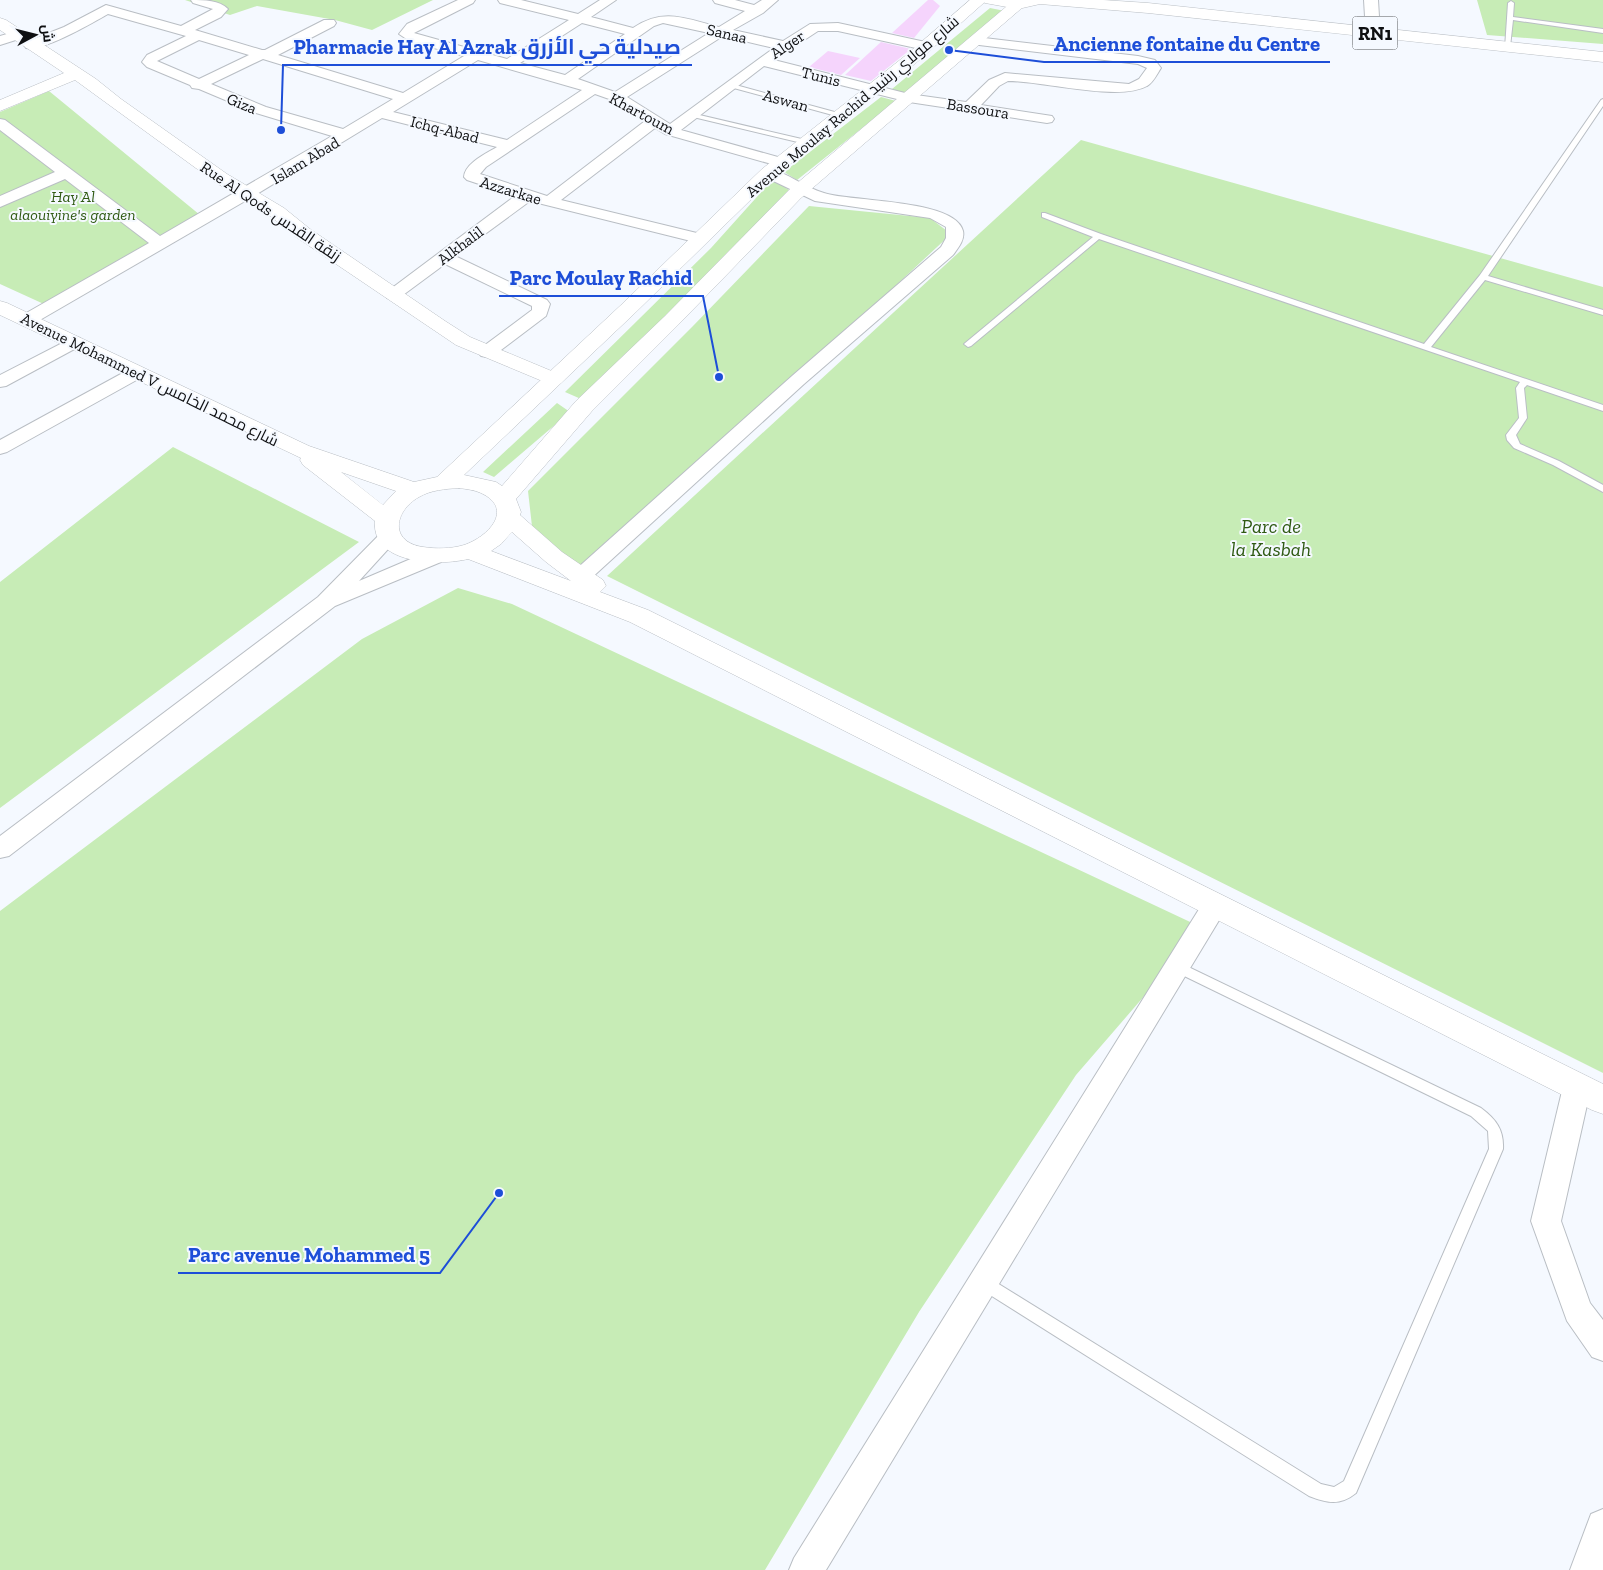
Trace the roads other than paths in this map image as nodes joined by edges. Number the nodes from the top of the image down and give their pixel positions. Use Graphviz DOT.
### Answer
graph roads {
  1 [pos="122,0"];
  2 [pos="198,0"];
  3 [pos="468,0"];
  4 [pos="505,0"];
  5 [pos="609,0"];
  6 [pos="720,0"];
  7 [pos="771,0"];
  8 [pos="979,0"];
  9 [pos="990,0"];
  10 [pos="1040,0"];
  11 [pos="1104,0"];
  12 [pos="1371,0"];
  13 [pos="1511,3"];
  14 [pos="1018,4"];
  15 [pos="1148,8"];
  16 [pos="106,9"];
  17 [pos="758,10"];
  18 [pos="580,18"];
  19 [pos="1509,18"];
  20 [pos="0,23"];
  21 [pos="329,23"];
  22 [pos="182,30"];
  23 [pos="1603,31"];
  24 [pos="634,32"];
  25 [pos="720,32"];
  26 [pos="1373,33"];
  27 [pos="198,36"];
  28 [pos="16,41"];
  29 [pos="976,41"];
  30 [pos="785,46"];
  31 [pos="925,46"];
  32 [pos="1507,47"];
  33 [pos="265,55"];
  34 [pos="476,55"];
  35 [pos="1603,57"];
  36 [pos="762,61"];
  37 [pos="509,64"];
  38 [pos="76,74"];
  39 [pos="567,80"];
  40 [pos="197,85"];
  41 [pos="732,86"];
  42 [pos="872,88"];
  43 [pos="593,89"];
  44 [pos="617,97"];
  45 [pos="404,98"];
  46 [pos="909,98"];
  47 [pos="1603,101"];
  48 [pos="0,106"];
  49 [pos="970,106"];
  50 [pos="381,113"];
  51 [pos="691,115"];
  52 [pos="840,115"];
  53 [pos="1047,119"];
  54 [pos="654,121"];
  55 [pos="0,123"];
  56 [pos="670,131"];
  57 [pos="346,135"];
  58 [pos="806,142"];
  59 [pos="508,145"];
  60 [pos="774,168"];
  61 [pos="66,173"];
  62 [pos="800,190"];
  63 [pos="246,194"];
  64 [pos="526,196"];
  65 [pos="0,202"];
  66 [pos="549,202"];
  67 [pos="1046,215"];
  68 [pos="1098,236"];
  69 [pos="699,238"];
  70 [pos="160,244"];
  71 [pos="444,257"];
  72 [pos="1483,278"];
  73 [pos="393,294"];
  74 [pos="0,307"];
  75 [pos="1603,313"];
  76 [pos="27,320"];
  77 [pos="74,342"];
  78 [pos="968,344"];
  79 [pos="1426,348"];
  80 [pos="487,352"];
  81 [pos="136,373"];
  82 [pos="1525,381"];
  83 [pos="0,382"];
  84 [pos="561,395"];
  85 [pos="1603,408"];
  86 [pos="0,448"];
  87 [pos="300,451"];
  88 [pos="444,482"];
  89 [pos="1603,489"];
  90 [pos="415,490"];
  91 [pos="507,508"];
  92 [pos="388,528"];
  93 [pos="472,552"];
  94 [pos="434,557"];
  95 [pos="580,577"];
  96 [pos="326,602"];
  97 [pos="639,616"];
  98 [pos="0,849"];
  99 [pos="1215,905"];
  100 [pos="1178,967"];
  101 [pos="1577,1087"];
  102 [pos="1603,1100"];
  103 [pos="983,1283"];
  104 [pos="1603,1346"];
  105 [pos="1603,1526"];
  106 [pos="806,1570"];
  107 [pos="1587,1570"];
  1 -- 16 [label="street"];
  2 -- 22 [label="street"];
  3 -- 34 [label="street, Khartoum"];
  4 -- 18 [label="street"];
  5 -- 18 [label="street"];
  6 -- 17 [label="street"];
  7 -- 17 [label="street"];
  8 -- 31 [label="main road, Avenue Moulay Rachid شارع مولاي رشيد"];
  9 -- 14 [label="main road, RN1"];
  10 -- 14 [label="main road, RN1"];
  10 -- 15 [label="main road, RN1"];
  11 -- 15 [label="main road, RN1"];
  12 -- 26 [label="street"];
  13 -- 19 [label="lane"];
  14 -- 29 [label="main road, Avenue Moulay Rachid شارع مولاي رشيد"];
  15 -- 26 [label="main road, RN1"];
  16 -- 22 [label="street"];
  16 -- 28 [label="street"];
  17 -- 25 [label="street"];
  18 -- 24 [label="street"];
  18 -- 37 [label="street"];
  19 -- 23 [label="lane"];
  19 -- 32 [label="lane"];
  20 -- 28 [label="main road, Rue Al Qods زنقة القدس"];
  21 -- 33 [label="street"];
  22 -- 27 [label="street"];
  24 -- 25 [label="street, Sanaa"];
  24 -- 39 [label="street, Sanaa"];
  25 -- 30 [label="street, Sanaa"];
  25 -- 44 [label="street"];
  26 -- 32 [label="main road, RN1"];
  27 -- 33 [label="street"];
  27 -- 40 [label="street, Giza"];
  28 -- 38 [label="main road, Rue Al Qods زنقة القدس"];
  29 -- 46 [label="main road, Avenue Moulay Rachid شارع مولاي رشيد"];
  29 -- 49 [label="street"];
  30 -- 31 [label="street, Alger"];
  30 -- 36 [label="street, Alger"];
  31 -- 42 [label="main road, Avenue Moulay Rachid شارع مولاي رشيد"];
  32 -- 35 [label="main road, RN1"];
  33 -- 40 [label="street"];
  33 -- 45 [label="street"];
  34 -- 37 [label="street, Khartoum"];
  34 -- 45 [label="street, Islam Abad"];
  36 -- 41 [label="street, Alger"];
  36 -- 42 [label="street, Tunis"];
  37 -- 39 [label="street, Khartoum"];
  38 -- 48 [label="main road"];
  38 -- 63 [label="main road, Rue Al Qods زنقة القدس"];
  39 -- 43 [label="street, Khartoum"];
  40 -- 57 [label="street, Giza"];
  41 -- 51 [label="street, Alger"];
  41 -- 52 [label="lane, Aswan"];
  42 -- 46 [label="street, Tunis"];
  42 -- 52 [label="main road, Avenue Moulay Rachid شارع مولاي رشيد"];
  43 -- 44 [label="street, Khartoum"];
  43 -- 59 [label="street, Azzarkae"];
  44 -- 54 [label="street, Khartoum"];
  45 -- 50 [label="street, Islam Abad"];
  46 -- 49 [label="street, Bassoura"];
  46 -- 62 [label="main road, Avenue Moulay Rachid شارع مولاي رشيد"];
  47 -- 72 [label="lane"];
  49 -- 53 [label="street, Bassoura"];
  50 -- 57 [label="street, Islam Abad"];
  50 -- 59 [label="street, Ichq-Abad"];
  51 -- 56 [label="street, Alger"];
  51 -- 58 [label="lane"];
  52 -- 58 [label="main road, Avenue Moulay Rachid شارع مولاي رشيد"];
  54 -- 56 [label="street, Khartoum"];
  54 -- 66 [label="street"];
  55 -- 61 [label="street"];
  56 -- 60 [label="street, Khartoum"];
  57 -- 63 [label="street, Islam Abad"];
  58 -- 60 [label="main road, Avenue Moulay Rachid شارع مولاي رشيد"];
  59 -- 64 [label="street, Azzarkae"];
  60 -- 62 [label="street, Khartoum"];
  60 -- 69 [label="main road, Avenue Moulay Rachid شارع مولاي رشيد"];
  61 -- 65 [label="street"];
  61 -- 70 [label="street"];
  62 -- 84 [label="main road, Avenue Moulay Rachid شارع مولاي رشيد"];
  62 -- 95 [label="street, Khartoum"];
  63 -- 70 [label="street, Islam Abad"];
  63 -- 73 [label="main road, Rue Al Qods زنقة القدس"];
  64 -- 66 [label="street, Azzarkae"];
  64 -- 71 [label="street, Alkhalil"];
  66 -- 69 [label="street, Azzarkae"];
  67 -- 68 [label="lane"];
  68 -- 78 [label="lane"];
  68 -- 79 [label="lane"];
  69 -- 84 [label="main road, Avenue Moulay Rachid شارع مولاي رشيد"];
  70 -- 76 [label="street, Islam Abad"];
  71 -- 73 [label="street, Alkhalil"];
  71 -- 80 [label="street"];
  72 -- 75 [label="lane"];
  72 -- 79 [label="lane"];
  73 -- 80 [label="main road, Rue Al Qods زنقة القدس"];
  74 -- 76 [label="main road, Avenue Mohammed V شارع محمد الخامس"];
  76 -- 77 [label="main road, Avenue Mohammed V شارع محمد الخامس"];
  77 -- 81 [label="main road, Avenue Mohammed V شارع محمد الخامس"];
  77 -- 83 [label="street"];
  79 -- 82 [label="lane"];
  80 -- 84 [label="main road, Rue Al Qods زنقة القدس"];
  81 -- 86 [label="street"];
  81 -- 87 [label="main road, Avenue Mohammed V شارع محمد الخامس"];
  82 -- 85 [label="lane"];
  82 -- 89 [label="lane"];
  84 -- 88 [label="main road, Avenue Moulay Rachid شارع مولاي رشيد"];
  84 -- 91 [label="main road, Avenue Moulay Rachid شارع مولاي رشيد"];
  87 -- 90 [label="main road"];
  87 -- 92 [label="main road"];
  88 -- 90 [label="main road"];
  88 -- 91 [label="main road"];
  90 -- 92 [label="main road"];
  91 -- 93 [label="main road"];
  91 -- 95 [label="main road"];
  92 -- 94 [label="main road"];
  92 -- 96 [label="street"];
  93 -- 94 [label="main road"];
  93 -- 97 [label="main road"];
  94 -- 96 [label="street"];
  95 -- 97 [label="main road"];
  96 -- 98 [label="street"];
  97 -- 99 [label="main road"];
  99 -- 100 [label="street"];
  99 -- 101 [label="main road"];
  100 -- 103 [label="street"];
  100 -- 103 [label="lane"];
  101 -- 102 [label="main road"];
  101 -- 104 [label="street"];
  103 -- 106 [label="street"];
  105 -- 107 [label="street"];
}
